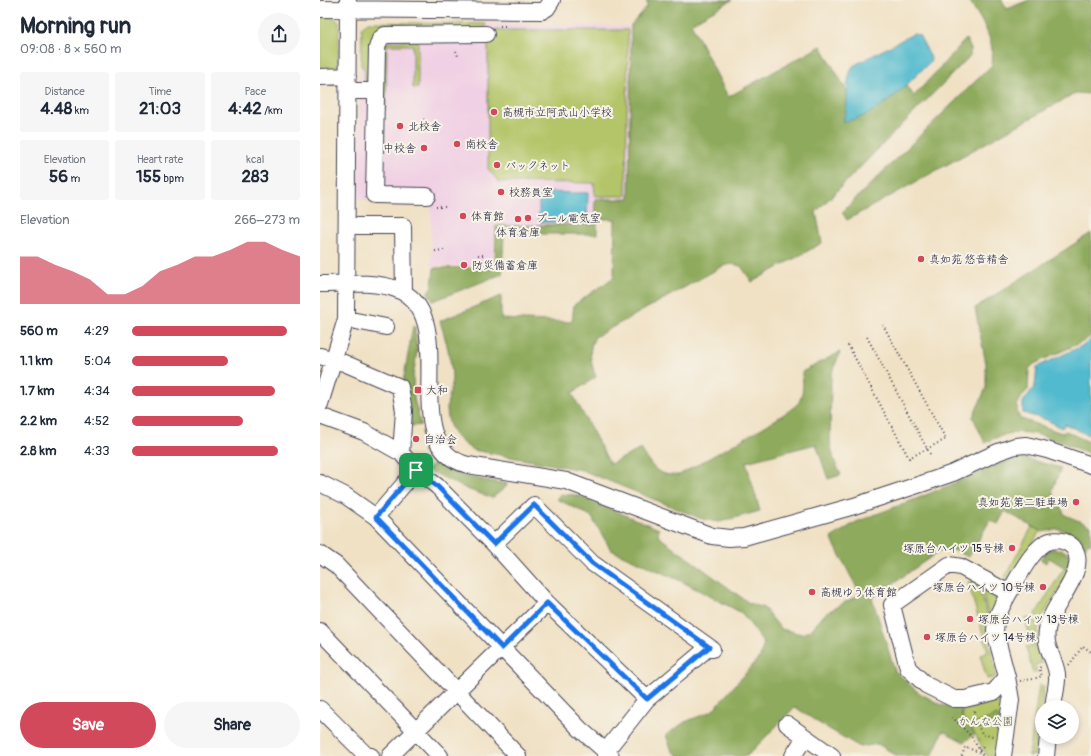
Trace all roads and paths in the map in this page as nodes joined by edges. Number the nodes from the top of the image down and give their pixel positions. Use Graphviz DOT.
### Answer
graph roads {
  1 [pos="552,0"];
  2 [pos="348,4"];
  3 [pos="320,9"];
  4 [pos="506,25"];
  5 [pos="500,26"];
  6 [pos="486,34"];
  7 [pos="456,52"];
  8 [pos="458,56"];
  9 [pos="320,78"];
  10 [pos="348,84"];
  11 [pos="376,91"];
  12 [pos="348,117"];
  13 [pos="375,117"];
  14 [pos="424,120"];
  15 [pos="419,126"];
  16 [pos="431,201"];
  17 [pos="446,206"];
  18 [pos="347,226"];
  19 [pos="444,250"];
  20 [pos="435,251"];
  21 [pos="478,255"];
  22 [pos="484,255"];
  23 [pos="320,284"];
  24 [pos="346,284"];
  25 [pos="404,293"];
  26 [pos="346,319"];
  27 [pos="883,325"];
  28 [pos="386,327"];
  29 [pos="867,337"];
  30 [pos="848,345"];
  31 [pos="327,357"];
  32 [pos="320,404"];
  33 [pos="320,416"];
  34 [pos="439,444"];
  35 [pos="927,449"];
  36 [pos="401,453"];
  37 [pos="931,456"];
  38 [pos="1091,465"];
  39 [pos="416,470"];
  40 [pos="320,483"];
  41 [pos="376,517"];
  42 [pos="494,544"];
  43 [pos="320,554"];
  44 [pos="1009,593"];
  45 [pos="547,603"];
  46 [pos="320,631"];
  47 [pos="502,648"];
  48 [pos="1091,652"];
  49 [pos="1073,661"];
  50 [pos="1040,671"];
  51 [pos="1007,677"];
  52 [pos="1036,679"];
  53 [pos="457,691"];
  54 [pos="647,699"];
  55 [pos="1054,700"];
  56 [pos="320,709"];
  57 [pos="973,712"];
  58 [pos="952,717"];
  59 [pos="787,724"];
  60 [pos="416,731"];
  61 [pos="983,735"];
  62 [pos="805,737"];
  63 [pos="1047,744"];
  64 [pos="983,747"];
  65 [pos="980,750"];
  66 [pos="981,753"];
  67 [pos="608,754"];
  68 [pos="370,756"];
  69 [pos="390,756"];
  70 [pos="440,756"];
  71 [pos="518,756"];
  72 [pos="792,756"];
  73 [pos="832,756"];
  74 [pos="962,756"];
  75 [pos="983,756"];
  76 [pos="1003,756"];
  77 [pos="1046,756"];
  1 -- 2 [label="street"];
  2 -- 3 [label="street"];
  2 -- 10 [label="street"];
  4 -- 5 [label="path"];
  6 -- 11 [label="street"];
  7 -- 8 [label="path"];
  9 -- 10 [label="street"];
  10 -- 11 [label="street"];
  10 -- 12 [label="street"];
  11 -- 13 [label="street"];
  12 -- 13 [label="street"];
  12 -- 18 [label="street"];
  13 -- 16 [label="street"];
  14 -- 15 [label="path"];
  16 -- 17 [label="path"];
  18 -- 24 [label="street"];
  18 -- 25 [label="street"];
  19 -- 20 [label="path"];
  21 -- 22 [label="path"];
  23 -- 24 [label="street"];
  24 -- 25 [label="street"];
  24 -- 26 [label="street"];
  25 -- 34 [label="street"];
  26 -- 28 [label="street"];
  26 -- 31 [label="street"];
  27 -- 35 [label="path"];
  29 -- 35 [label="path"];
  30 -- 35 [label="path"];
  31 -- 32 [label="street"];
  31 -- 36 [label="street"];
  33 -- 36 [label="street"];
  34 -- 38 [label="street"];
  34 -- 39 [label="path"];
  35 -- 37 [label="path"];
  36 -- 39 [label="street"];
  39 -- 41 [label="street"];
  39 -- 42 [label="street"];
  40 -- 41 [label="street"];
  41 -- 47 [label="street"];
  42 -- 45 [label="street"];
  42 -- 54 [label="street"];
  43 -- 53 [label="street"];
  44 -- 51 [label="street"];
  44 -- 51 [label="street"];
  44 -- 55 [label="street"];
  45 -- 47 [label="street"];
  45 -- 54 [label="street"];
  46 -- 60 [label="street"];
  47 -- 53 [label="street"];
  47 -- 67 [label="street"];
  48 -- 49 [label="path"];
  50 -- 52 [label="path"];
  51 -- 76 [label="street"];
  53 -- 60 [label="street"];
  53 -- 71 [label="street"];
  54 -- 67 [label="street"];
  56 -- 68 [label="street"];
  57 -- 61 [label="path"];
  58 -- 65 [label="path"];
  59 -- 62 [label="street"];
  60 -- 69 [label="street"];
  60 -- 70 [label="street"];
  62 -- 72 [label="street"];
  62 -- 73 [label="street"];
  63 -- 77 [label="street"];
  64 -- 65 [label="path"];
  65 -- 66 [label="path"];
  66 -- 74 [label="path"];
  66 -- 75 [label="path"];
}
